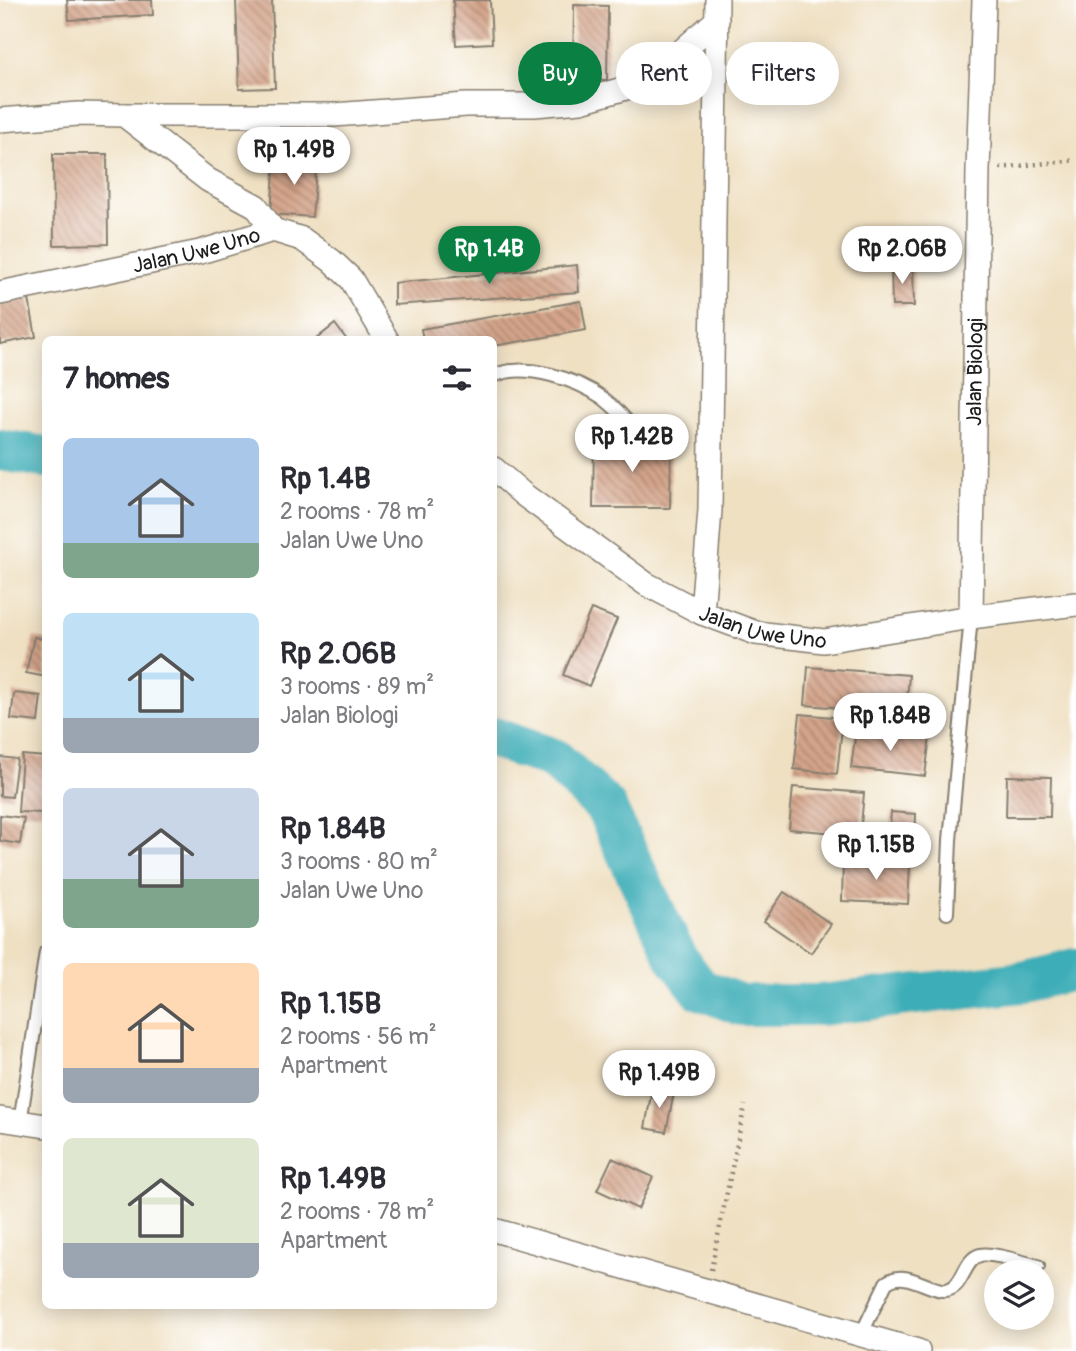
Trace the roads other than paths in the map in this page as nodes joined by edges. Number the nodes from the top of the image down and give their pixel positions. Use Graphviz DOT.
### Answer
graph roads {
  1 [pos="984,0"];
  2 [pos="717,10"];
  3 [pos="124,115"];
  4 [pos="0,120"];
  5 [pos="273,230"];
  6 [pos="0,293"];
  7 [pos="385,336"];
  8 [pos="497,375"];
  9 [pos="634,430"];
  10 [pos="497,472"];
  11 [pos="1076,604"];
  12 [pos="702,613"];
  13 [pos="971,617"];
  14 [pos="947,912"];
  15 [pos="42,971"];
  16 [pos="10,1121"];
  17 [pos="42,1125"];
  18 [pos="497,1231"];
  19 [pos="1011,1260"];
  20 [pos="861,1335"];
  21 [pos="918,1351"];
  1 -- 13 [label="street, Jalan Biologi"];
  2 -- 3 [label="street"];
  2 -- 12 [label="street"];
  3 -- 4 [label="street"];
  3 -- 5 [label="street"];
  5 -- 6 [label="street, Jalan Uwe Uno"];
  5 -- 7 [label="street, Jalan Uwe Uno"];
  8 -- 9 [label="lane"];
  10 -- 12 [label="street, Jalan Uwe Uno"];
  11 -- 13 [label="street, Jalan Uwe Uno"];
  12 -- 13 [label="street, Jalan Uwe Uno"];
  13 -- 14 [label="lane"];
  15 -- 16 [label="lane"];
  16 -- 17 [label="street"];
  18 -- 20 [label="street"];
  19 -- 20 [label="lane"];
  20 -- 21 [label="street"];
}
